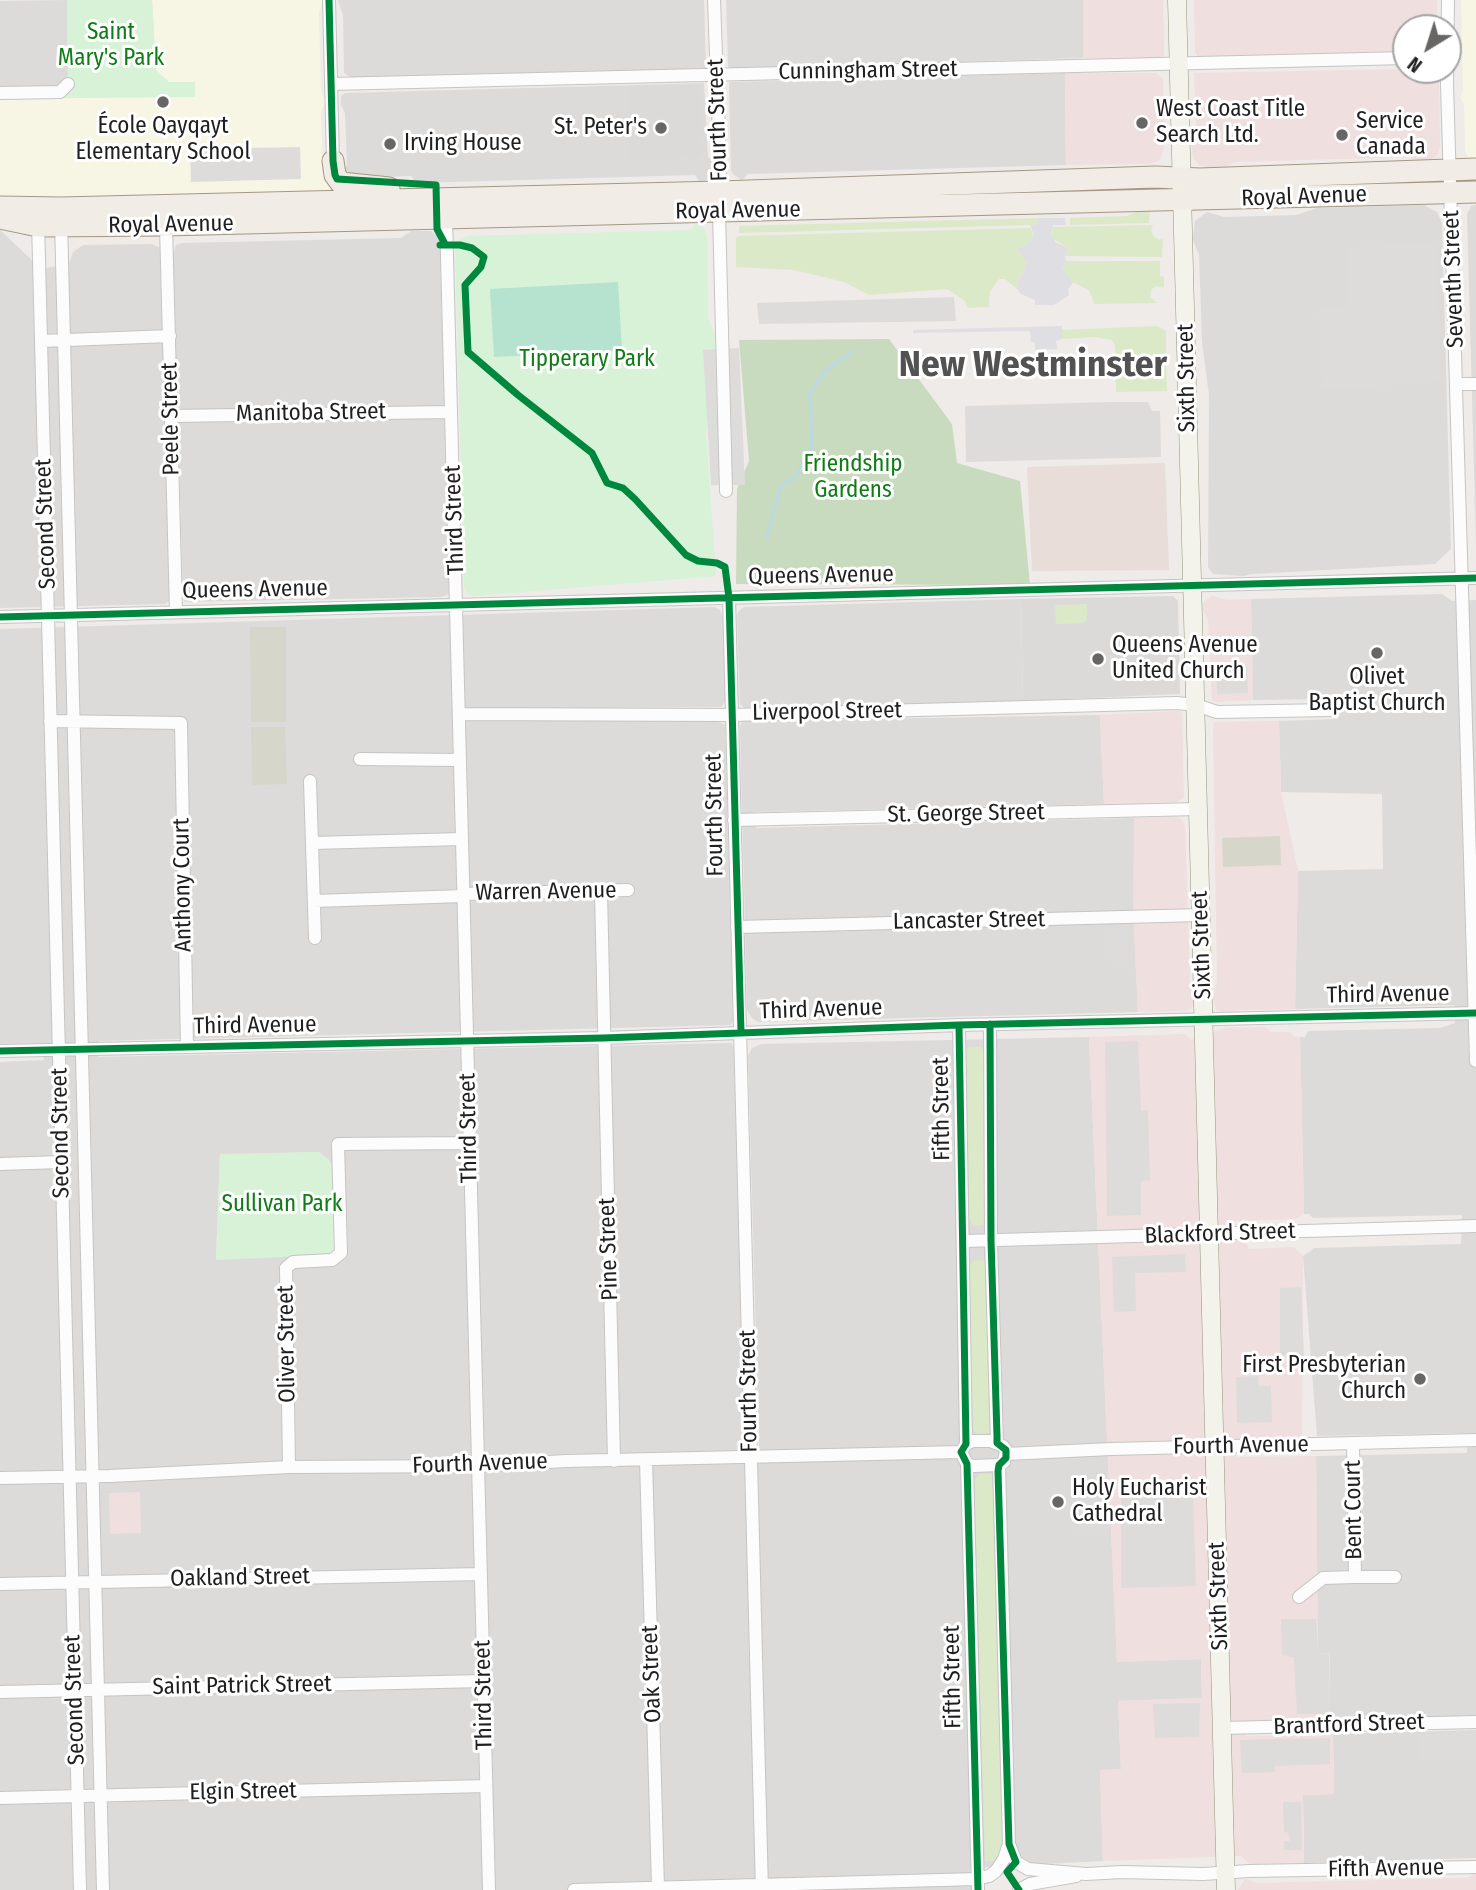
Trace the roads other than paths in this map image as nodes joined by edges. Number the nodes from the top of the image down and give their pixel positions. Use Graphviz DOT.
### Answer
graph roads {
  1 [pos="329,0"];
  2 [pos="714,0"];
  3 [pos="1177,0"];
  4 [pos="1392,58"];
  5 [pos="1179,64"];
  6 [pos="717,75"];
  7 [pos="68,84"];
  8 [pos="331,84"];
  9 [pos="1449,84"];
  10 [pos="0,93"];
  11 [pos="333,161"];
  12 [pos="1476,169"];
  13 [pos="1451,170"];
  14 [pos="1182,190"];
  15 [pos="1451,192"];
  16 [pos="1476,192"];
  17 [pos="719,201"];
  18 [pos="0,207"];
  19 [pos="446,209"];
  20 [pos="38,217"];
  21 [pos="0,218"];
  22 [pos="61,218"];
  23 [pos="166,225"];
  24 [pos="170,336"];
  25 [pos="65,340"];
  26 [pos="41,341"];
  27 [pos="1457,384"];
  28 [pos="1476,384"];
  29 [pos="451,411"];
  30 [pos="170,416"];
  31 [pos="726,491"];
  32 [pos="1462,578"];
  33 [pos="1476,578"];
  34 [pos="1192,585"];
  35 [pos="729,597"];
  36 [pos="458,605"];
  37 [pos="176,612"];
  38 [pos="72,614"];
  39 [pos="49,615"];
  40 [pos="0,617"];
  41 [pos="1196,705"];
  42 [pos="1330,710"];
  43 [pos="459,714"];
  44 [pos="732,715"];
  45 [pos="50,721"];
  46 [pos="75,722"];
  47 [pos="360,759"];
  48 [pos="460,760"];
  49 [pos="310,781"];
  50 [pos="1198,809"];
  51 [pos="734,820"];
  52 [pos="462,839"];
  53 [pos="312,844"];
  54 [pos="628,890"];
  55 [pos="601,892"];
  56 [pos="464,895"];
  57 [pos="314,901"];
  58 [pos="1201,915"];
  59 [pos="737,927"];
  60 [pos="316,938"];
  61 [pos="1475,1013"];
  62 [pos="1205,1019"];
  63 [pos="990,1024"];
  64 [pos="959,1025"];
  65 [pos="741,1032"];
  66 [pos="603,1038"];
  67 [pos="468,1040"];
  68 [pos="187,1047"];
  69 [pos="59,1049"];
  70 [pos="83,1049"];
  71 [pos="0,1051"];
  72 [pos="1476,1061"];
  73 [pos="470,1143"];
  74 [pos="61,1162"];
  75 [pos="0,1164"];
  76 [pos="1476,1226"];
  77 [pos="1209,1234"];
  78 [pos="992,1240"];
  79 [pos="964,1241"];
  80 [pos="1476,1440"];
  81 [pos="997,1443"];
  82 [pos="1353,1444"];
  83 [pos="1214,1447"];
  84 [pos="965,1453"];
  85 [pos="1006,1454"];
  86 [pos="750,1458"];
  87 [pos="646,1460"];
  88 [pos="614,1461"];
  89 [pos="999,1465"];
  90 [pos="478,1466"];
  91 [pos="289,1467"];
  92 [pos="69,1476"];
  93 [pos="92,1476"];
  94 [pos="0,1478"];
  95 [pos="481,1574"];
  96 [pos="1355,1577"];
  97 [pos="1395,1577"];
  98 [pos="95,1581"];
  99 [pos="72,1582"];
  100 [pos="0,1584"];
  101 [pos="1299,1597"];
  102 [pos="484,1681"];
  103 [pos="97,1689"];
  104 [pos="75,1690"];
  105 [pos="0,1692"];
  106 [pos="1476,1722"];
  107 [pos="1222,1728"];
  108 [pos="486,1786"];
  109 [pos="101,1795"];
  110 [pos="78,1796"];
  111 [pos="0,1798"];
  112 [pos="1009,1844"];
  113 [pos="1476,1867"];
  114 [pos="1086,1874"];
  115 [pos="1226,1881"];
  116 [pos="978,1885"];
  117 [pos="762,1887"];
  118 [pos="658,1888"];
  119 [pos="80,1890"];
  120 [pos="103,1890"];
  121 [pos="489,1890"];
  122 [pos="574,1890"];
  123 [pos="1019,1890"];
  1 -- 8 [label="street"];
  2 -- 6 [label="street, Fourth Street"];
  3 -- 5 [label="street, Sixth Street"];
  4 -- 5 [label="street, Cunningham Street"];
  5 -- 6 [label="street, Cunningham Street"];
  5 -- 14 [label="street, Sixth Street"];
  6 -- 8 [label="street, Cunningham Street"];
  6 -- 17 [label="street, Fourth Street"];
  7 -- 10 [label="street"];
  8 -- 11 [label="street"];
  9 -- 13 [label="street, Seventh Street"];
  11 -- 19 [label="main road"];
  12 -- 13 [label="main road, Royal Avenue"];
  13 -- 14 [label="main road, Royal Avenue"];
  13 -- 15 [label="street, Seventh Street"];
  14 -- 15 [label="main road, Royal Avenue"];
  14 -- 17 [label="main road, Royal Avenue"];
  14 -- 34 [label="street, Sixth Street"];
  15 -- 16 [label="main road, Royal Avenue"];
  15 -- 27 [label="street, Seventh Street"];
  17 -- 19 [label="main road, Royal Avenue"];
  17 -- 31 [label="street, Fourth Street"];
  18 -- 20 [label="main road, Royal Avenue"];
  19 -- 22 [label="main road, Royal Avenue"];
  19 -- 23 [label="main road, Royal Avenue"];
  19 -- 29 [label="street, Third Street"];
  20 -- 21 [label="main road, Royal Avenue"];
  20 -- 22 [label="main road, Royal Avenue"];
  20 -- 26 [label="street, Second Street"];
  22 -- 23 [label="main road, Royal Avenue"];
  22 -- 25 [label="street, Second Street"];
  23 -- 24 [label="street, Peele Street"];
  24 -- 25 [label="street"];
  24 -- 30 [label="street, Peele Street"];
  25 -- 26 [label="street"];
  25 -- 38 [label="street, Second Street"];
  26 -- 39 [label="street, Second Street"];
  27 -- 28 [label="street"];
  27 -- 32 [label="street, Seventh Street"];
  29 -- 30 [label="street, Manitoba Street"];
  29 -- 36 [label="street, Third Street"];
  30 -- 37 [label="street, Peele Street"];
  32 -- 33 [label="street, Queens Avenue"];
  32 -- 34 [label="street, Queens Avenue"];
  32 -- 61 [label="street, Seventh Street"];
  34 -- 35 [label="street, Queens Avenue"];
  34 -- 41 [label="street, Sixth Street"];
  35 -- 36 [label="street, Queens Avenue"];
  35 -- 44 [label="street, Fourth Street"];
  36 -- 37 [label="street, Queens Avenue"];
  36 -- 43 [label="street, Third Street"];
  37 -- 38 [label="street, Queens Avenue"];
  38 -- 39 [label="street, Queens Avenue"];
  38 -- 46 [label="street, Second Street"];
  39 -- 40 [label="street, Queens Avenue"];
  39 -- 45 [label="street, Second Street"];
  41 -- 42 [label="street, Liverpool Street"];
  41 -- 44 [label="street, Liverpool Street"];
  41 -- 50 [label="street, Sixth Street"];
  43 -- 44 [label="street, Liverpool Street"];
  43 -- 48 [label="street, Third Street"];
  44 -- 51 [label="street, Fourth Street"];
  45 -- 46 [label="street"];
  45 -- 69 [label="street, Second Street"];
  46 -- 68 [label="street, Anthony Court"];
  46 -- 70 [label="street, Second Street"];
  47 -- 48 [label="street"];
  48 -- 52 [label="street, Third Street"];
  49 -- 53 [label="street"];
  50 -- 51 [label="street, St. George Street"];
  50 -- 58 [label="street, Sixth Street"];
  51 -- 59 [label="street, Fourth Street"];
  52 -- 53 [label="street"];
  52 -- 56 [label="street, Third Street"];
  53 -- 57 [label="street"];
  54 -- 55 [label="street, Warren Avenue"];
  55 -- 56 [label="street, Warren Avenue"];
  55 -- 66 [label="street, Pine Street"];
  56 -- 57 [label="street, Warren Avenue"];
  56 -- 67 [label="street, Third Street"];
  57 -- 60 [label="street"];
  58 -- 59 [label="street, Lancaster Street"];
  58 -- 62 [label="street, Sixth Street"];
  59 -- 65 [label="street, Fourth Street"];
  61 -- 62 [label="street, Third Avenue"];
  61 -- 72 [label="street, Seventh Street"];
  62 -- 63 [label="street, Third Avenue"];
  62 -- 77 [label="street, Sixth Street"];
  63 -- 64 [label="street, Third Avenue"];
  63 -- 78 [label="street"];
  64 -- 65 [label="street, Third Avenue"];
  64 -- 79 [label="street, Fifth Street"];
  65 -- 66 [label="street, Third Avenue"];
  65 -- 86 [label="street, Fourth Street"];
  66 -- 67 [label="street, Third Avenue"];
  66 -- 88 [label="street, Pine Street"];
  67 -- 68 [label="street, Third Avenue"];
  67 -- 73 [label="street, Third Street"];
  68 -- 70 [label="street, Third Avenue"];
  69 -- 70 [label="street, Third Avenue"];
  69 -- 71 [label="street, Third Avenue"];
  69 -- 74 [label="street, Second Street"];
  70 -- 93 [label="street, Second Street"];
  73 -- 90 [label="street, Third Street"];
  73 -- 91 [label="street, Oliver Street"];
  74 -- 75 [label="street"];
  74 -- 92 [label="street, Second Street"];
  76 -- 77 [label="street, Blackford Street"];
  77 -- 78 [label="street, Blackford Street"];
  77 -- 83 [label="street, Sixth Street"];
  78 -- 79 [label="street, Blackford Street"];
  78 -- 81 [label="street"];
  79 -- 84 [label="street, Fifth Street"];
  80 -- 82 [label="street, Fourth Avenue"];
  81 -- 84 [label="street"];
  81 -- 85 [label="street"];
  82 -- 83 [label="street, Fourth Avenue"];
  82 -- 96 [label="street, Bent Court"];
  83 -- 85 [label="street, Fourth Avenue"];
  83 -- 107 [label="street, Sixth Street"];
  84 -- 86 [label="street, Fourth Avenue"];
  84 -- 89 [label="street"];
  84 -- 116 [label="street, Fifth Street"];
  85 -- 89 [label="street"];
  86 -- 87 [label="street, Fourth Avenue"];
  86 -- 117 [label="street, Fourth Street"];
  87 -- 88 [label="street, Fourth Avenue"];
  87 -- 118 [label="street, Oak Street"];
  88 -- 90 [label="street, Fourth Avenue"];
  89 -- 112 [label="street"];
  90 -- 91 [label="street, Fourth Avenue"];
  90 -- 95 [label="street, Third Street"];
  91 -- 93 [label="street, Fourth Avenue"];
  92 -- 93 [label="street, Fourth Avenue"];
  92 -- 94 [label="street, Fourth Avenue"];
  92 -- 99 [label="street, Second Street"];
  93 -- 98 [label="street, Second Street"];
  95 -- 98 [label="street, Oakland Street"];
  95 -- 102 [label="street, Third Street"];
  96 -- 97 [label="street, Bent Court"];
  96 -- 101 [label="street, Bent Court"];
  98 -- 99 [label="street, Oakland Street"];
  98 -- 103 [label="street, Second Street"];
  99 -- 100 [label="street, Oakland Street"];
  99 -- 104 [label="street, Second Street"];
  102 -- 103 [label="street, Saint Patrick Street"];
  102 -- 108 [label="street, Third Street"];
  103 -- 104 [label="street, Saint Patrick Street"];
  103 -- 109 [label="street, Second Street"];
  104 -- 105 [label="street, Saint Patrick Street"];
  104 -- 110 [label="street, Second Street"];
  106 -- 107 [label="street, Brantford Street"];
  107 -- 115 [label="street, Sixth Street"];
  108 -- 109 [label="street, Elgin Street"];
  108 -- 121 [label="street, Third Street"];
  109 -- 110 [label="street, Elgin Street"];
  109 -- 120 [label="street, Second Street"];
  110 -- 111 [label="street, Elgin Street"];
  110 -- 119 [label="street, Second Street"];
  112 -- 114 [label="street, Fifth Avenue"];
  112 -- 116 [label="street"];
  113 -- 115 [label="street, Fifth Avenue"];
  114 -- 115 [label="street, Fifth Avenue"];
  114 -- 123 [label="street"];
  116 -- 117 [label="street"];
  117 -- 118 [label="street"];
  118 -- 122 [label="street"];
}
